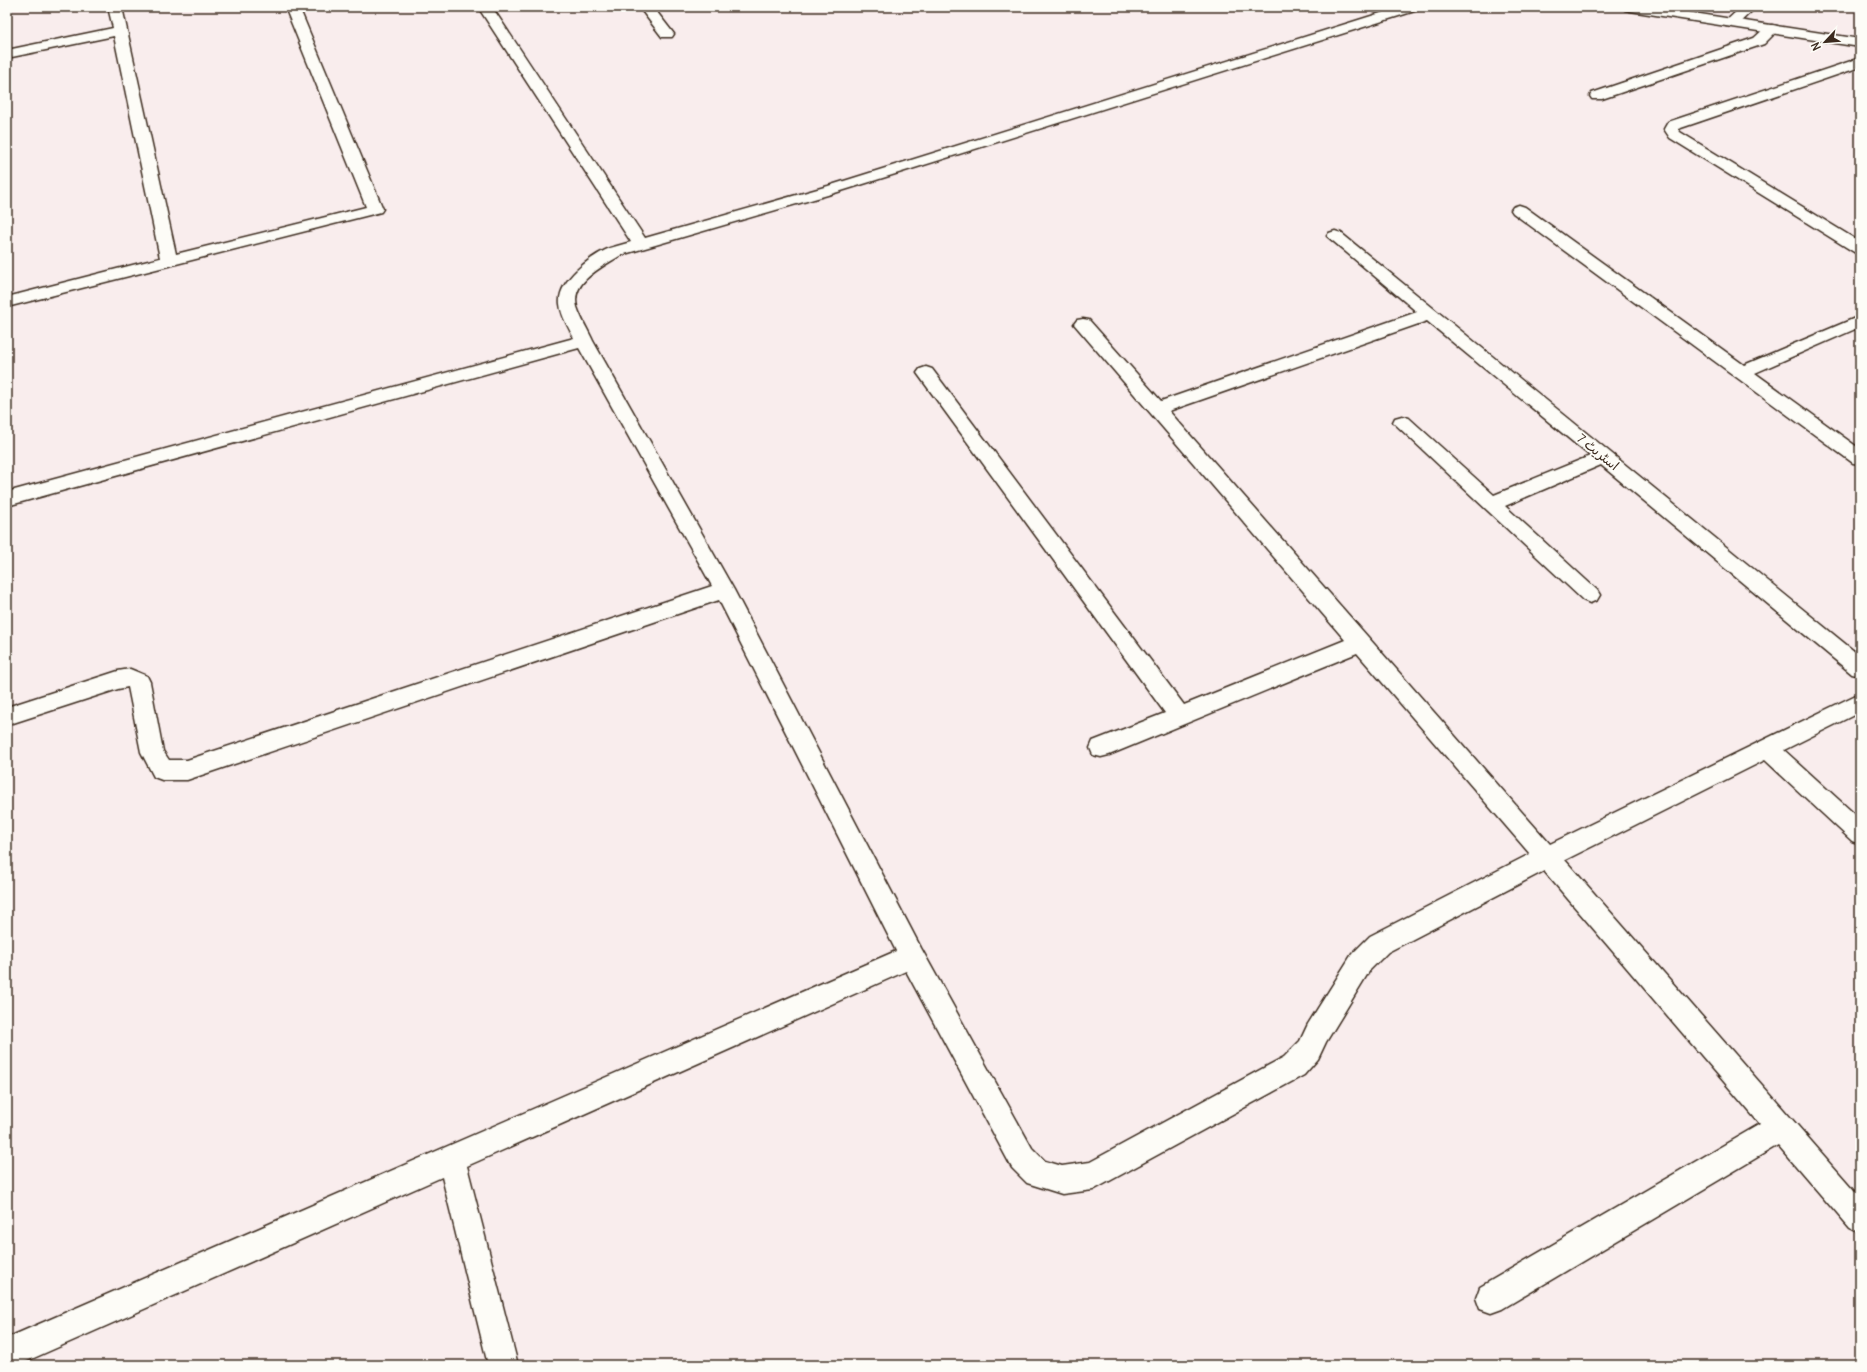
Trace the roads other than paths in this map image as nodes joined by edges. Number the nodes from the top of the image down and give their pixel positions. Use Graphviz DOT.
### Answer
graph roads {
  1 [pos="115,7"];
  2 [pos="292,7"];
  3 [pos="485,7"];
  4 [pos="646,7"];
  5 [pos="1413,7"];
  6 [pos="1630,7"];
  7 [pos="1749,7"];
  8 [pos="1731,23"];
  9 [pos="1772,29"];
  10 [pos="120,31"];
  11 [pos="667,34"];
  12 [pos="1860,43"];
  13 [pos="7,54"];
  14 [pos="1860,62"];
  15 [pos="1597,96"];
  16 [pos="1519,210"];
  17 [pos="1335,236"];
  18 [pos="641,245"];
  19 [pos="1860,249"];
  20 [pos="169,261"];
  21 [pos="7,302"];
  22 [pos="1429,314"];
  23 [pos="1860,321"];
  24 [pos="1083,324"];
  25 [pos="584,341"];
  26 [pos="1742,372"];
  27 [pos="926,373"];
  28 [pos="1157,409"];
  29 [pos="1402,422"];
  30 [pos="1604,457"];
  31 [pos="1860,458"];
  32 [pos="7,498"];
  33 [pos="1491,504"];
  34 [pos="724,590"];
  35 [pos="1590,595"];
  36 [pos="1360,643"];
  37 [pos="1860,668"];
  38 [pos="1860,702"];
  39 [pos="7,716"];
  40 [pos="1180,716"];
  41 [pos="1101,748"];
  42 [pos="1767,748"];
  43 [pos="1860,834"];
  44 [pos="1547,857"];
  45 [pos="912,956"];
  46 [pos="1781,1127"];
  47 [pos="451,1158"];
  48 [pos="1860,1219"];
  49 [pos="1491,1298"];
  50 [pos="7,1354"];
  51 [pos="503,1365"];
  1 -- 10 [label="street"];
  2 -- 20 [label="street"];
  3 -- 18 [label="street"];
  4 -- 11 [label="street"];
  5 -- 18 [label="street"];
  6 -- 8 [label="street"];
  7 -- 8 [label="street"];
  8 -- 9 [label="street"];
  9 -- 12 [label="street"];
  9 -- 15 [label="street"];
  10 -- 13 [label="street"];
  10 -- 20 [label="street"];
  14 -- 19 [label="street"];
  16 -- 26 [label="street"];
  17 -- 22 [label="street, اسٹریٹ 7"];
  18 -- 25 [label="street"];
  20 -- 21 [label="street"];
  22 -- 28 [label="street"];
  22 -- 30 [label="street, اسٹریٹ 7"];
  23 -- 26 [label="street"];
  24 -- 28 [label="street"];
  25 -- 32 [label="street"];
  25 -- 34 [label="street"];
  26 -- 31 [label="street"];
  27 -- 40 [label="street"];
  28 -- 36 [label="street"];
  29 -- 33 [label="street"];
  30 -- 33 [label="street"];
  30 -- 37 [label="street, اسٹریٹ 7"];
  33 -- 35 [label="street"];
  34 -- 39 [label="street"];
  34 -- 45 [label="street"];
  36 -- 40 [label="street"];
  36 -- 44 [label="street"];
  38 -- 42 [label="street"];
  40 -- 41 [label="street"];
  42 -- 43 [label="street"];
  42 -- 44 [label="street"];
  44 -- 45 [label="street"];
  44 -- 46 [label="street"];
  45 -- 47 [label="street"];
  46 -- 48 [label="street"];
  46 -- 49 [label="street"];
  47 -- 50 [label="street"];
  47 -- 51 [label="street"];
}
